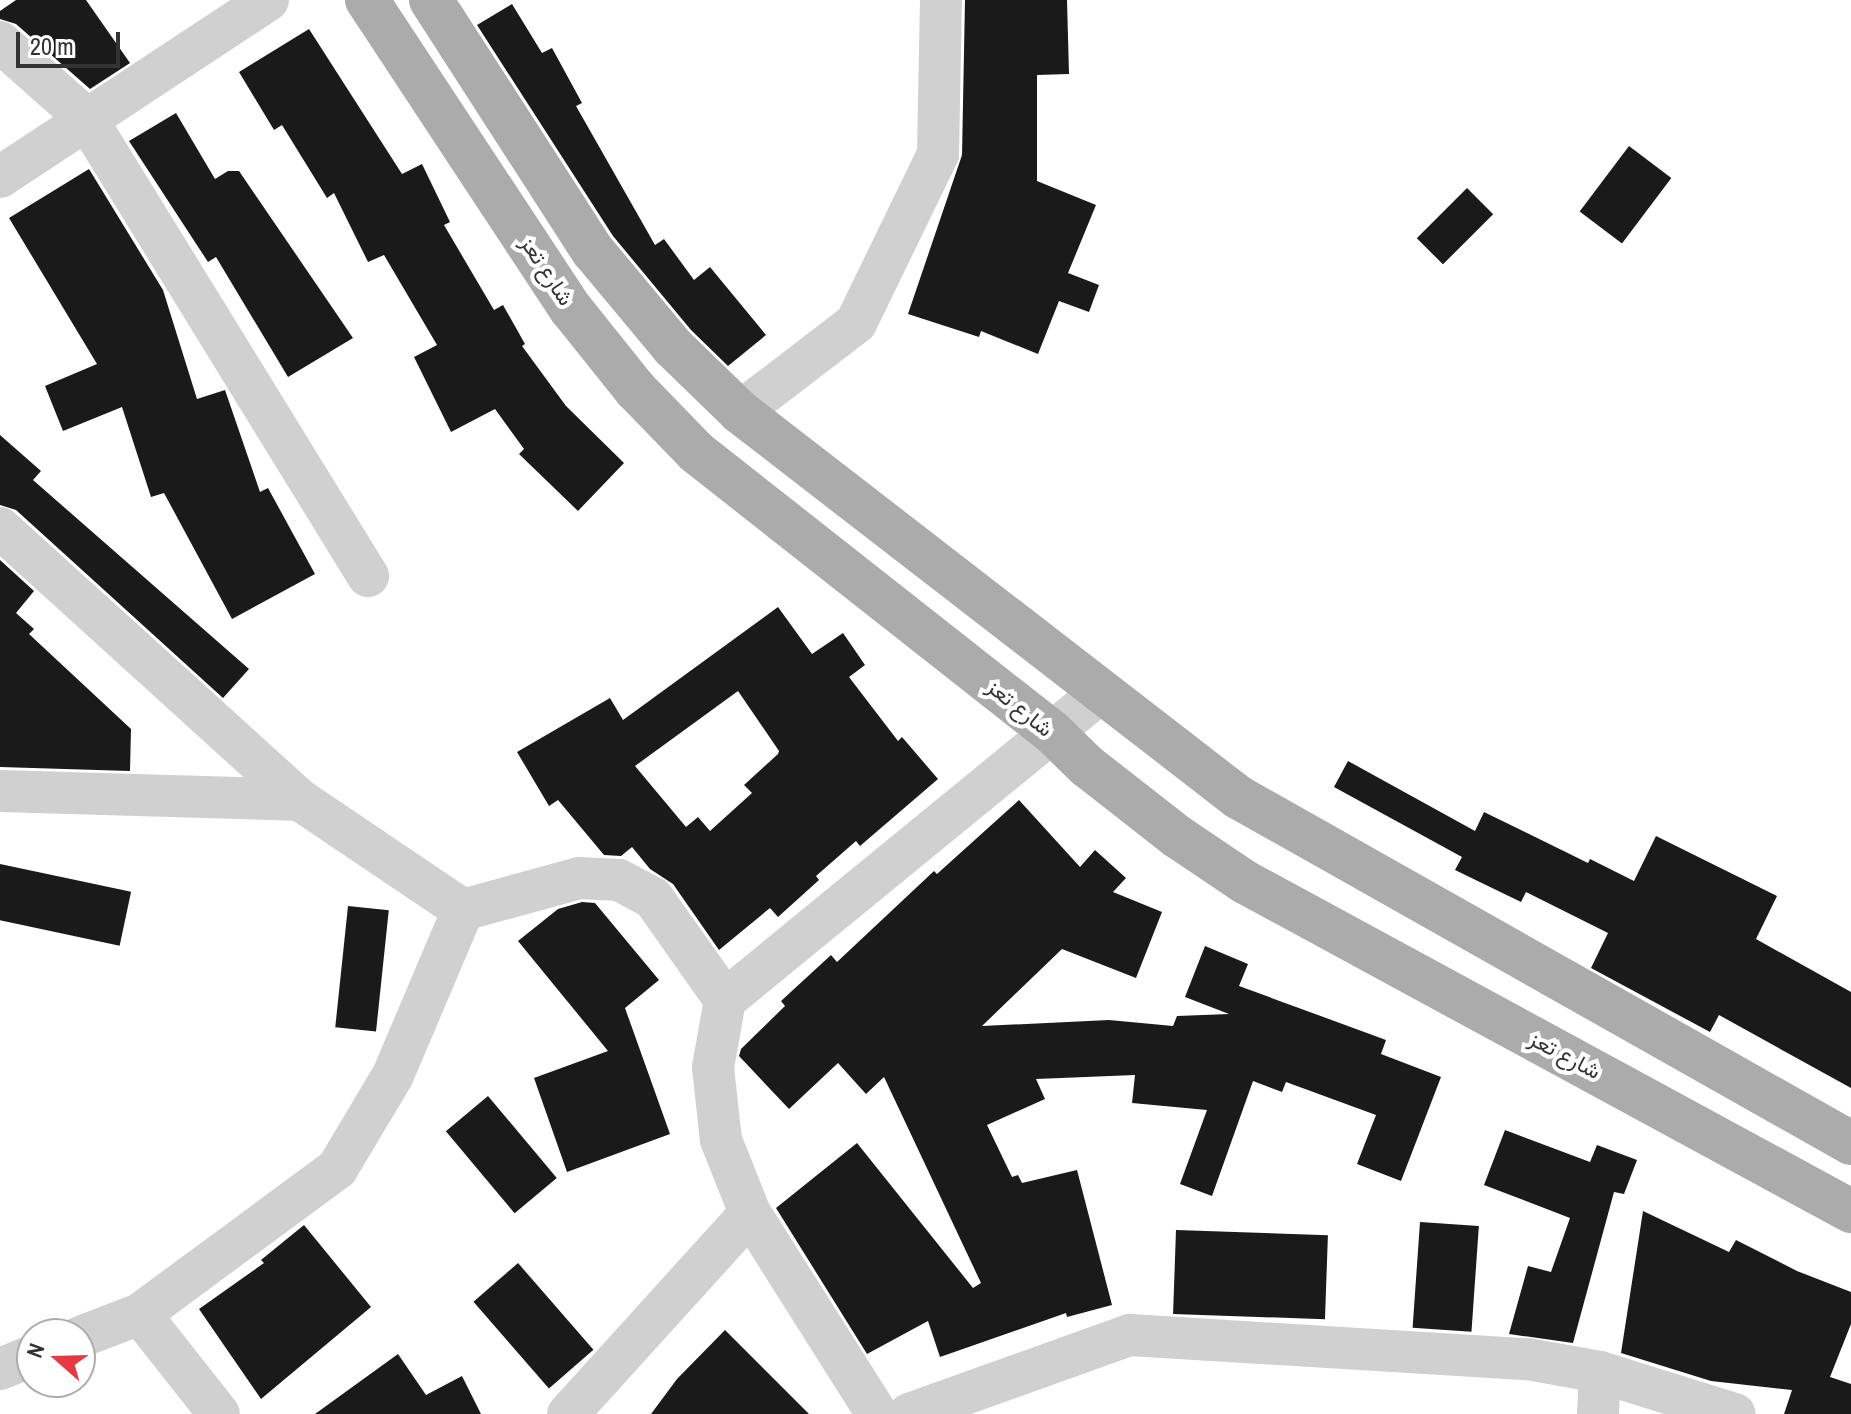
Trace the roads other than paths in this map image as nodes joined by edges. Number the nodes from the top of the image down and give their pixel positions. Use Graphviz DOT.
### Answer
graph roads {
  1 [pos="268,0"];
  2 [pos="367,0"];
  3 [pos="431,0"];
  4 [pos="941,0"];
  5 [pos="0,42"];
  6 [pos="86,118"];
  7 [pos="0,177"];
  8 [pos="740,412"];
  9 [pos="0,528"];
  10 [pos="368,576"];
  11 [pos="1100,693"];
  12 [pos="1052,732"];
  13 [pos="0,791"];
  14 [pos="300,800"];
  15 [pos="463,910"];
  16 [pos="725,1000"];
  17 [pos="1851,1143"];
  18 [pos="1851,1211"];
  19 [pos="750,1213"];
  20 [pos="140,1314"];
  21 [pos="96,1331"];
  22 [pos="1600,1372"];
  23 [pos="219,1414"];
  24 [pos="568,1414"];
  25 [pos="877,1414"];
  26 [pos="909,1414"];
  27 [pos="1598,1414"];
  28 [pos="1735,1414"];
  1 -- 6 [label="street"];
  2 -- 12 [label="main road, شارع تعز"];
  3 -- 8 [label="main road"];
  4 -- 8 [label="street"];
  5 -- 6 [label="street"];
  6 -- 7 [label="street"];
  6 -- 10 [label="street"];
  8 -- 11 [label="main road"];
  9 -- 14 [label="street"];
  11 -- 12 [label="street"];
  11 -- 17 [label="main road"];
  12 -- 16 [label="street"];
  12 -- 18 [label="main road, شارع تعز"];
  13 -- 14 [label="street"];
  14 -- 15 [label="street"];
  15 -- 16 [label="street"];
  15 -- 20 [label="street"];
  16 -- 19 [label="street"];
  19 -- 24 [label="street"];
  19 -- 25 [label="street"];
  20 -- 21 [label="street"];
  20 -- 23 [label="street"];
  22 -- 26 [label="street"];
  22 -- 27 [label="street"];
  22 -- 28 [label="street"];
}
